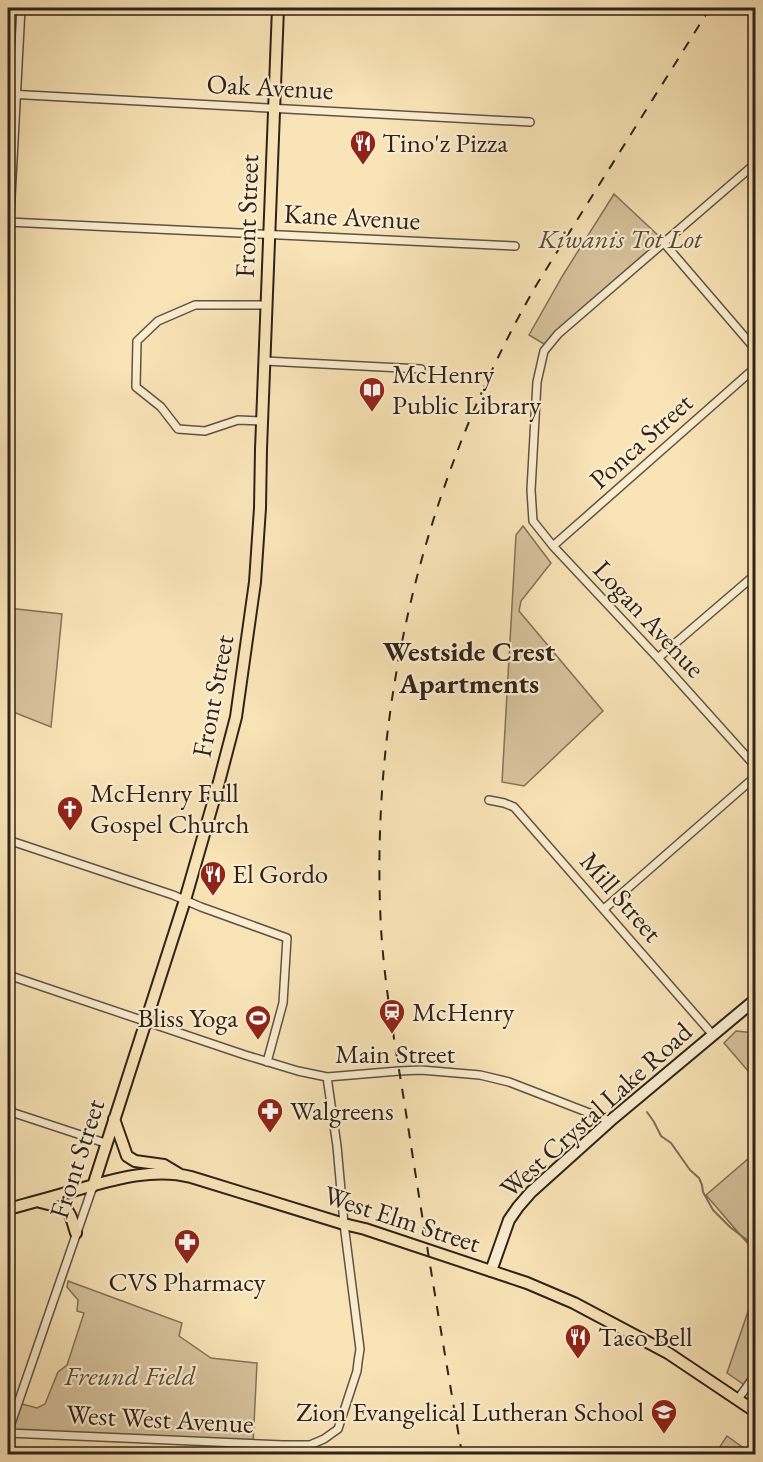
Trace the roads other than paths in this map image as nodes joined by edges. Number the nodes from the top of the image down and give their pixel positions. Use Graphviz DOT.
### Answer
graph roads {
  1 [pos="21,8"];
  2 [pos="278,8"];
  3 [pos="12,94"];
  4 [pos="274,109"];
  5 [pos="530,122"];
  6 [pos="756,163"];
  7 [pos="8,222"];
  8 [pos="269,234"];
  9 [pos="664,243"];
  10 [pos="515,246"];
  11 [pos="8,254"];
  12 [pos="266,305"];
  13 [pos="756,350"];
  14 [pos="265,360"];
  15 [pos="756,367"];
  16 [pos="421,369"];
  17 [pos="262,421"];
  18 [pos="554,546"];
  19 [pos="756,574"];
  20 [pos="658,658"];
  21 [pos="756,767"];
  22 [pos="756,776"];
  23 [pos="489,801"];
  24 [pos="8,840"];
  25 [pos="185,900"];
  26 [pos="604,909"];
  27 [pos="8,975"];
  28 [pos="756,999"];
  29 [pos="146,1022"];
  30 [pos="713,1035"];
  31 [pos="267,1062"];
  32 [pos="327,1077"];
  33 [pos="8,1111"];
  34 [pos="114,1118"];
  35 [pos="610,1121"];
  36 [pos="105,1143"];
  37 [pos="179,1174"];
  38 [pos="93,1186"];
  39 [pos="36,1202"];
  40 [pos="8,1209"];
  41 [pos="344,1224"];
  42 [pos="76,1233"];
  43 [pos="491,1271"];
  44 [pos="756,1374"];
  45 [pos="738,1400"];
  46 [pos="754,1406"];
  47 [pos="8,1433"];
  48 [pos="283,1446"];
  49 [pos="282,1455"];
  1 -- 3 [label="street"];
  2 -- 4 [label="main road, Front Street"];
  3 -- 4 [label="street, Oak Avenue"];
  3 -- 7 [label="street"];
  4 -- 5 [label="street, Oak Avenue"];
  4 -- 8 [label="main road, Front Street"];
  6 -- 9 [label="street, Logan Avenue"];
  7 -- 8 [label="street, Kane Avenue"];
  7 -- 11 [label="street"];
  8 -- 10 [label="street, Kane Avenue"];
  8 -- 12 [label="main road, Front Street"];
  9 -- 13 [label="street"];
  9 -- 18 [label="street, Logan Avenue"];
  12 -- 14 [label="main road, Front Street"];
  12 -- 17 [label="street"];
  14 -- 16 [label="street"];
  14 -- 17 [label="main road, Front Street"];
  15 -- 18 [label="street, Ponca Street"];
  17 -- 25 [label="main road, Front Street"];
  18 -- 20 [label="street, Logan Avenue"];
  19 -- 20 [label="street"];
  20 -- 21 [label="street, Logan Avenue"];
  22 -- 26 [label="street"];
  23 -- 26 [label="street, Mill Street"];
  24 -- 25 [label="street"];
  25 -- 29 [label="main road, Front Street"];
  25 -- 31 [label="street"];
  26 -- 30 [label="street, Mill Street"];
  27 -- 29 [label="street, Main Street"];
  28 -- 30 [label="street, West Crystal Lake Road"];
  29 -- 31 [label="street, Main Street"];
  29 -- 34 [label="main road, Front Street"];
  30 -- 35 [label="street, West Crystal Lake Road"];
  31 -- 32 [label="street, Main Street"];
  32 -- 35 [label="street, Main Street"];
  32 -- 41 [label="street"];
  33 -- 36 [label="street"];
  34 -- 36 [label="main road, Front Street"];
  34 -- 37 [label="main road"];
  35 -- 43 [label="street, West Crystal Lake Road"];
  36 -- 38 [label="main road, Front Street"];
  37 -- 38 [label="main road, West Elm Street"];
  37 -- 41 [label="main road, West Elm Street"];
  38 -- 39 [label="main road, West Elm Street"];
  38 -- 42 [label="street, Front Street"];
  39 -- 40 [label="main road, West Elm Street"];
  39 -- 42 [label="main road"];
  41 -- 43 [label="main road, West Elm Street"];
  41 -- 48 [label="street, West West Avenue"];
  42 -- 47 [label="street, Front Street"];
  43 -- 45 [label="main road, West Elm Street"];
  44 -- 45 [label="street"];
  45 -- 46 [label="main road, West Elm Street"];
  47 -- 48 [label="street, West West Avenue"];
  48 -- 49 [label="street"];
}
